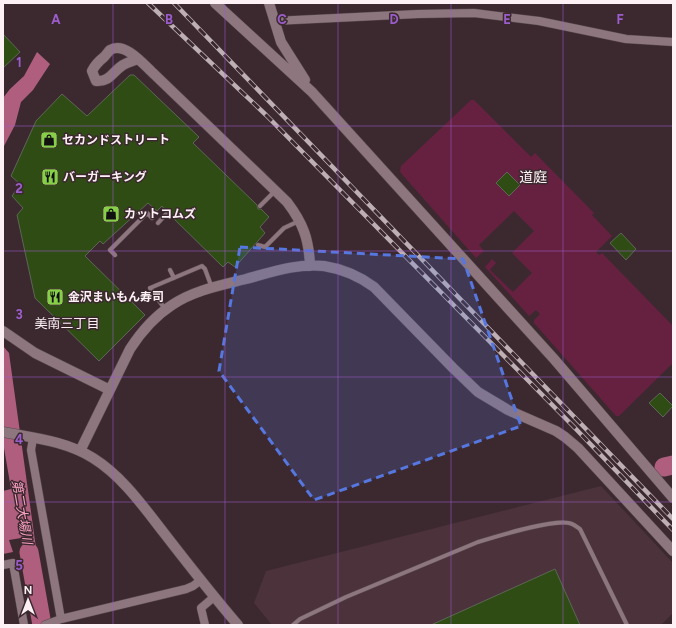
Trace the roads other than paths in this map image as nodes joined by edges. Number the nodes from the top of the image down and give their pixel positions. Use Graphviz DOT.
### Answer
graph roads {
  1 [pos="215,3"];
  2 [pos="269,3"];
  3 [pos="274,21"];
  4 [pos="673,42"];
  5 [pos="138,60"];
  6 [pos="312,92"];
  7 [pos="275,191"];
  8 [pos="260,206"];
  9 [pos="167,213"];
  10 [pos="152,218"];
  11 [pos="299,221"];
  12 [pos="158,223"];
  13 [pos="258,245"];
  14 [pos="115,255"];
  15 [pos="310,266"];
  16 [pos="170,270"];
  17 [pos="174,278"];
  18 [pos="212,288"];
  19 [pos="166,309"];
  20 [pos="3,331"];
  21 [pos="110,390"];
  22 [pos="3,432"];
  23 [pos="30,437"];
  24 [pos="80,451"];
  25 [pos="673,498"];
  26 [pos="673,551"];
  27 [pos="3,565"];
  28 [pos="201,580"];
  29 [pos="214,597"];
  30 [pos="61,619"];
  31 [pos="48,624"];
  32 [pos="24,625"];
  33 [pos="204,625"];
  34 [pos="238,625"];
  35 [pos="293,625"];
  36 [pos="628,625"];
  1 -- 6 [label="street"];
  2 -- 3 [label="street"];
  3 -- 4 [label="street"];
  3 -- 6 [label="street"];
  5 -- 7 [label="street"];
  6 -- 25 [label="street"];
  7 -- 8 [label="lane"];
  7 -- 11 [label="street"];
  9 -- 12 [label="lane"];
  10 -- 14 [label="lane"];
  11 -- 13 [label="lane"];
  11 -- 15 [label="street"];
  15 -- 18 [label="street"];
  15 -- 26 [label="street"];
  16 -- 17 [label="lane"];
  17 -- 18 [label="lane"];
  17 -- 19 [label="lane"];
  18 -- 19 [label="street"];
  19 -- 21 [label="street"];
  20 -- 21 [label="street"];
  21 -- 24 [label="street"];
  22 -- 23 [label="street"];
  23 -- 24 [label="street"];
  23 -- 30 [label="street"];
  24 -- 28 [label="street"];
  27 -- 32 [label="street"];
  28 -- 29 [label="street"];
  28 -- 30 [label="street"];
  29 -- 33 [label="street"];
  29 -- 34 [label="street"];
  30 -- 31 [label="street"];
  35 -- 36 [label="lane"];
}
